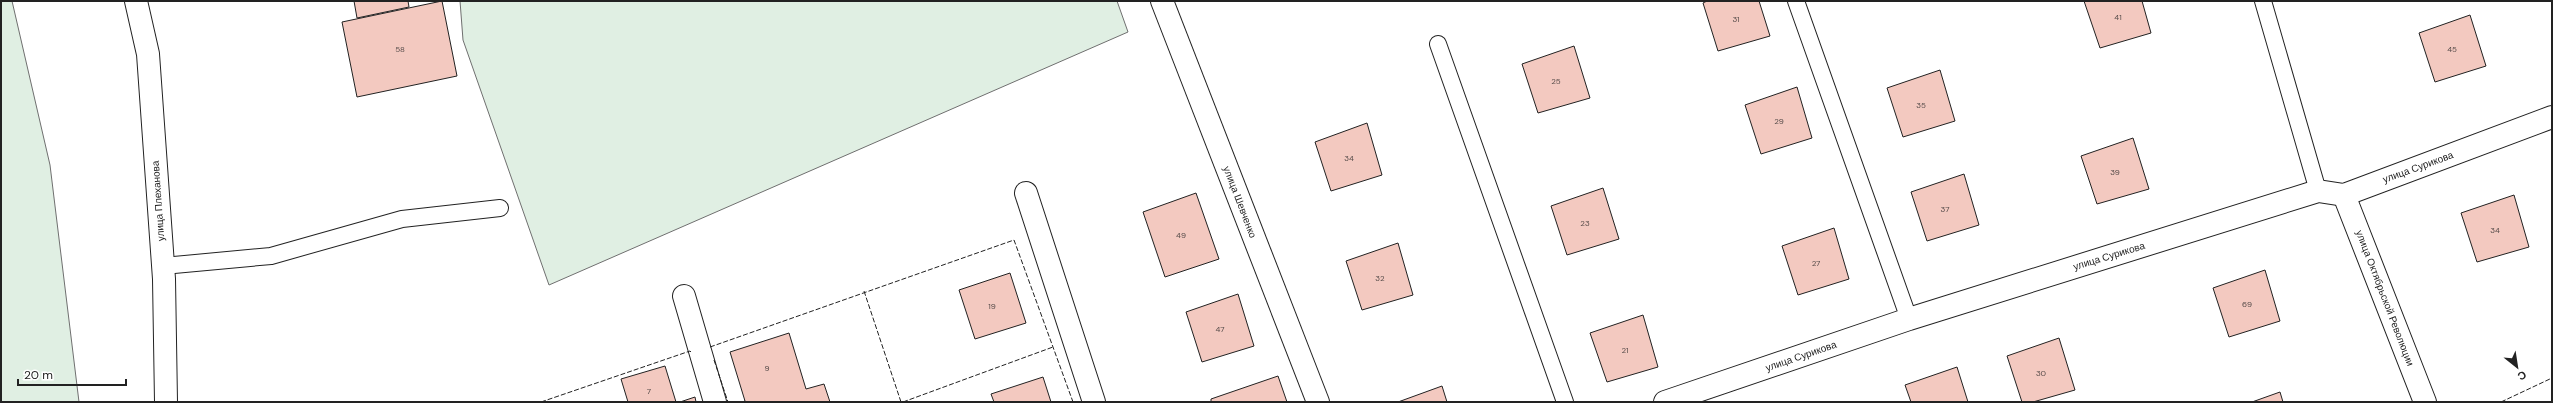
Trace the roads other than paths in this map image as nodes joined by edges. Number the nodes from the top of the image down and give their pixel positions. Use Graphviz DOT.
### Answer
graph roads {
  1 [pos="136,1"];
  2 [pos="1162,1"];
  3 [pos="1796,1"];
  4 [pos="2263,1"];
  5 [pos="1438,44"];
  6 [pos="2552,117"];
  7 [pos="2318,191"];
  8 [pos="1026,192"];
  9 [pos="2344,195"];
  10 [pos="500,208"];
  11 [pos="163,266"];
  12 [pos="684,296"];
  13 [pos="1910,319"];
  14 [pos="166,402"];
  15 [pos="715,402"];
  16 [pos="1094,402"];
  17 [pos="1318,402"];
  18 [pos="1564,402"];
  19 [pos="1665,402"];
  20 [pos="2425,402"];
  1 -- 11 [label="street, улица Плеханова"];
  2 -- 17 [label="street, улица Шевченко"];
  3 -- 13 [label="lane"];
  4 -- 7 [label="lane"];
  5 -- 18 [label="lane"];
  6 -- 9 [label="street, улица Сурикова"];
  7 -- 9 [label="street, улица Сурикова"];
  7 -- 13 [label="street, улица Сурикова"];
  8 -- 16 [label="street"];
  9 -- 20 [label="street, улица Октябрьской Революции"];
  10 -- 11 [label="lane"];
  11 -- 14 [label="street, улица Плеханова"];
  12 -- 15 [label="street"];
  13 -- 19 [label="street, улица Сурикова"];
}
